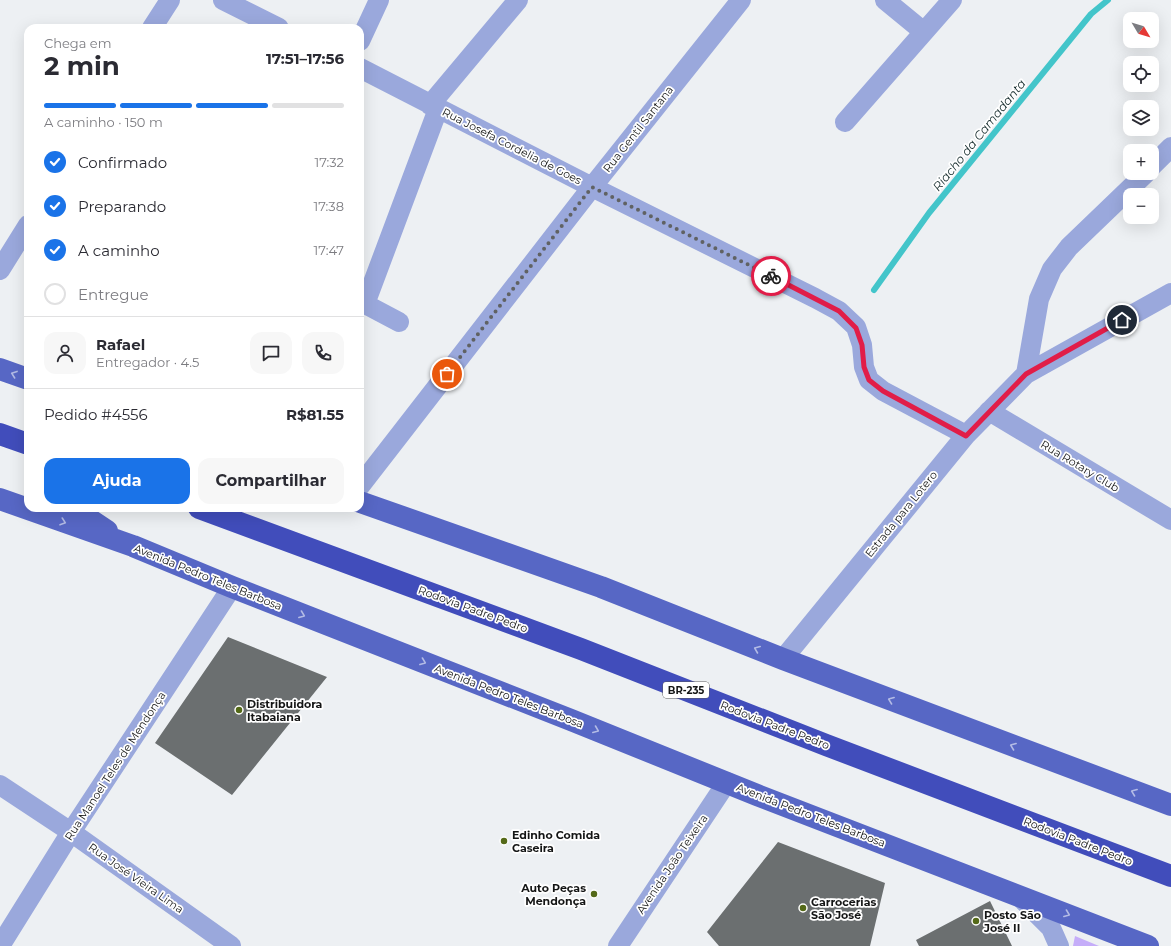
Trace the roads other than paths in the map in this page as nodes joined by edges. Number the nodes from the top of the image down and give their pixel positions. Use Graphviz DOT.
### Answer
graph roads {
  1 [pos="170,0"];
  2 [pos="223,0"];
  3 [pos="379,0"];
  4 [pos="518,0"];
  5 [pos="885,0"];
  6 [pos="952,0"];
  7 [pos="730,4"];
  8 [pos="155,24"];
  9 [pos="272,24"];
  10 [pos="364,32"];
  11 [pos="924,32"];
  12 [pos="364,70"];
  13 [pos="434,107"];
  14 [pos="845,122"];
  15 [pos="1171,147"];
  16 [pos="1159,159"];
  17 [pos="1139,180"];
  18 [pos="592,187"];
  19 [pos="24,231"];
  20 [pos="0,270"];
  21 [pos="1171,293"];
  22 [pos="364,300"];
  23 [pos="364,304"];
  24 [pos="399,322"];
  25 [pos="0,369"];
  26 [pos="1026,374"];
  27 [pos="24,378"];
  28 [pos="989,411"];
  29 [pos="0,434"];
  30 [pos="966,436"];
  31 [pos="24,443"];
  32 [pos="364,481"];
  33 [pos="0,500"];
  34 [pos="364,503"];
  35 [pos="24,508"];
  36 [pos="35,512"];
  37 [pos="83,512"];
  38 [pos="210,512"];
  39 [pos="1171,520"];
  40 [pos="133,546"];
  41 [pos="232,587"];
  42 [pos="783,659"];
  43 [pos="727,782"];
  44 [pos="0,785"];
  45 [pos="1171,805"];
  46 [pos="71,832"];
  47 [pos="1171,876"];
  48 [pos="1018,895"];
  49 [pos="1,946"];
  50 [pos="231,946"];
  51 [pos="618,946"];
  52 [pos="1059,946"];
  53 [pos="1148,946"];
  1 -- 8 [label="street"];
  2 -- 9 [label="street"];
  3 -- 10 [label="street"];
  4 -- 13 [label="street"];
  5 -- 11 [label="street"];
  6 -- 11 [label="street"];
  7 -- 18 [label="street, Rua Gentil Santana"];
  11 -- 14 [label="street"];
  12 -- 13 [label="street, Rua Josefa Cordelia de Goes"];
  13 -- 18 [label="street, Rua Josefa Cordelia de Goes"];
  13 -- 22 [label="street"];
  15 -- 16 [label="street"];
  17 -- 26 [label="street"];
  18 -- 30 [label="street, Rua Josefa Cordelia de Goes"];
  18 -- 32 [label="street, Rua Gentil Santana"];
  19 -- 20 [label="street"];
  21 -- 26 [label="street, Estrada para Lotero"];
  23 -- 24 [label="street"];
  27 -- 25 [label="main road, one-way"];
  26 -- 28 [label="street, Estrada para Lotero"];
  28 -- 30 [label="street, Estrada para Lotero"];
  28 -- 39 [label="street, Rua Rotary Club"];
  29 -- 31 [label="highway"];
  30 -- 42 [label="street, Estrada para Lotero"];
  33 -- 35 [label="main road, Avenida Pedro Teles Barbosa, one-way"];
  42 -- 34 [label="main road, one-way"];
  36 -- 40 [label="main road, Avenida Pedro Teles Barbosa, one-way"];
  37 -- 40 [label="main road"];
  38 -- 47 [label="highway, Rodovia Padre Pedro / BR-235"];
  40 -- 41 [label="main road, Avenida Pedro Teles Barbosa"];
  41 -- 43 [label="main road, Avenida Pedro Teles Barbosa, one-way"];
  41 -- 46 [label="street, Rua Manoel Teles de Mendonça"];
  45 -- 42 [label="main road, one-way"];
  43 -- 48 [label="main road, Avenida Pedro Teles Barbosa"];
  43 -- 51 [label="street, Avenida João Teixeira"];
  44 -- 46 [label="street, Rua José Vieira Lima"];
  46 -- 49 [label="street, Rua Manoel Teles de Mendonça"];
  46 -- 50 [label="street, Rua José Vieira Lima"];
  48 -- 52 [label="street"];
  48 -- 53 [label="main road, Avenida Pedro Teles Barbosa, one-way"];
}
